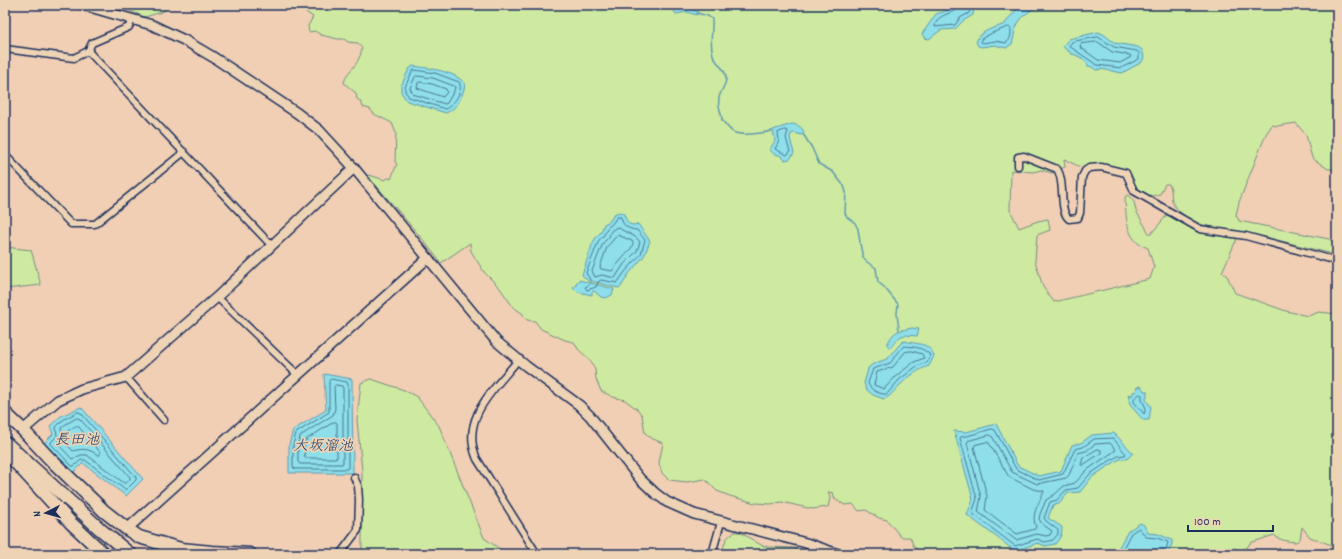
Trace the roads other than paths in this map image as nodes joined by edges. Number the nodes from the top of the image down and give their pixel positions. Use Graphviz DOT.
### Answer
graph roads {
  1 [pos="84,5"];
  2 [pos="132,19"];
  3 [pos="5,49"];
  4 [pos="88,51"];
  5 [pos="184,152"];
  6 [pos="5,155"];
  7 [pos="1018,166"];
  8 [pos="354,168"];
  9 [pos="271,245"];
  10 [pos="428,258"];
  11 [pos="1337,261"];
  12 [pos="217,297"];
  13 [pos="518,360"];
  14 [pos="298,375"];
  15 [pos="126,377"];
  16 [pos="5,413"];
  17 [pos="164,420"];
  18 [pos="23,430"];
  19 [pos="5,445"];
  20 [pos="354,477"];
  21 [pos="721,522"];
  22 [pos="71,523"];
  23 [pos="126,529"];
  24 [pos="93,554"];
  25 [pos="104,554"];
  26 [pos="118,554"];
  27 [pos="130,554"];
  28 [pos="250,554"];
  29 [pos="340,554"];
  30 [pos="537,554"];
  31 [pos="712,554"];
  32 [pos="838,554"];
  1 -- 2 [label="street"];
  2 -- 4 [label="street"];
  2 -- 8 [label="street"];
  3 -- 4 [label="street"];
  4 -- 5 [label="street"];
  5 -- 6 [label="street"];
  5 -- 9 [label="street"];
  7 -- 11 [label="street"];
  8 -- 9 [label="street"];
  8 -- 10 [label="street"];
  9 -- 12 [label="street"];
  10 -- 13 [label="street"];
  10 -- 14 [label="street"];
  12 -- 14 [label="street"];
  12 -- 15 [label="street"];
  13 -- 21 [label="street"];
  13 -- 30 [label="street"];
  14 -- 23 [label="street"];
  15 -- 17 [label="street"];
  15 -- 18 [label="street"];
  16 -- 18 [label="highway"];
  18 -- 23 [label="highway"];
  19 -- 22 [label="highway"];
  19 -- 26 [label="highway"];
  19 -- 27 [label="highway"];
  20 -- 29 [label="street"];
  21 -- 31 [label="street"];
  21 -- 32 [label="street"];
  22 -- 24 [label="highway"];
  22 -- 25 [label="highway"];
  23 -- 28 [label="highway"];
}
